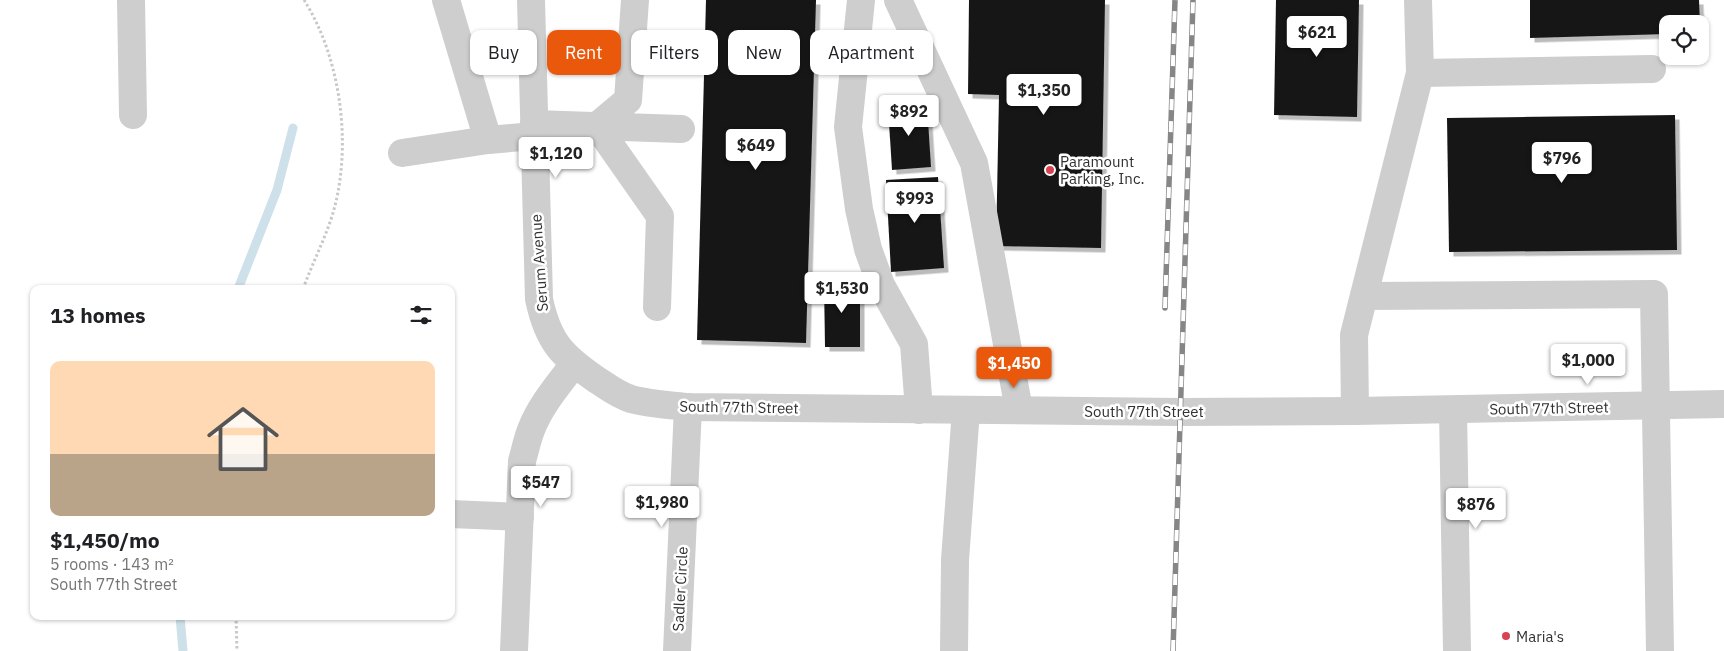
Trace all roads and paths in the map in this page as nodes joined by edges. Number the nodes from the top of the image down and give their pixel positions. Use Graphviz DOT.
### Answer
graph roads {
  1 [pos="131,0"];
  2 [pos="304,0"];
  3 [pos="446,0"];
  4 [pos="531,0"];
  5 [pos="635,0"];
  6 [pos="861,0"];
  7 [pos="898,0"];
  8 [pos="1418,0"];
  9 [pos="1652,69"];
  10 [pos="1420,73"];
  11 [pos="133,115"];
  12 [pos="597,126"];
  13 [pos="681,129"];
  14 [pos="534,130"];
  15 [pos="488,140"];
  16 [pos="402,153"];
  17 [pos="304,285"];
  18 [pos="1364,296"];
  19 [pos="657,307"];
  20 [pos="574,364"];
  21 [pos="1724,404"];
  22 [pos="1657,406"];
  23 [pos="688,407"];
  24 [pos="919,410"];
  25 [pos="966,410"];
  26 [pos="1019,410"];
  27 [pos="1453,410"];
  28 [pos="1355,411"];
  29 [pos="455,514"];
  30 [pos="520,517"];
  31 [pos="236,620"];
  32 [pos="237,651"];
  33 [pos="514,651"];
  34 [pos="677,651"];
  35 [pos="954,651"];
  36 [pos="1457,651"];
  37 [pos="1660,651"];
  1 -- 11 [label="street"];
  2 -- 17 [label="path"];
  3 -- 15 [label="street"];
  4 -- 14 [label="street, Serum Avenue"];
  5 -- 12 [label="street"];
  6 -- 24 [label="street"];
  7 -- 26 [label="street"];
  8 -- 10 [label="street"];
  9 -- 10 [label="street"];
  10 -- 18 [label="street"];
  12 -- 13 [label="street"];
  12 -- 14 [label="street"];
  12 -- 19 [label="street"];
  14 -- 15 [label="street"];
  14 -- 20 [label="street, Serum Avenue"];
  15 -- 16 [label="street"];
  18 -- 22 [label="street"];
  18 -- 28 [label="street"];
  20 -- 23 [label="street, South 77th Street"];
  20 -- 30 [label="street"];
  21 -- 22 [label="street, South 77th Street"];
  22 -- 27 [label="street, South 77th Street"];
  22 -- 37 [label="street"];
  23 -- 24 [label="street, South 77th Street"];
  23 -- 34 [label="street, Sadler Circle"];
  24 -- 25 [label="street, South 77th Street"];
  25 -- 26 [label="street, South 77th Street"];
  25 -- 35 [label="street"];
  26 -- 28 [label="street, South 77th Street"];
  27 -- 28 [label="street, South 77th Street"];
  27 -- 36 [label="street"];
  29 -- 30 [label="street"];
  30 -- 33 [label="street"];
  31 -- 32 [label="path"];
}
